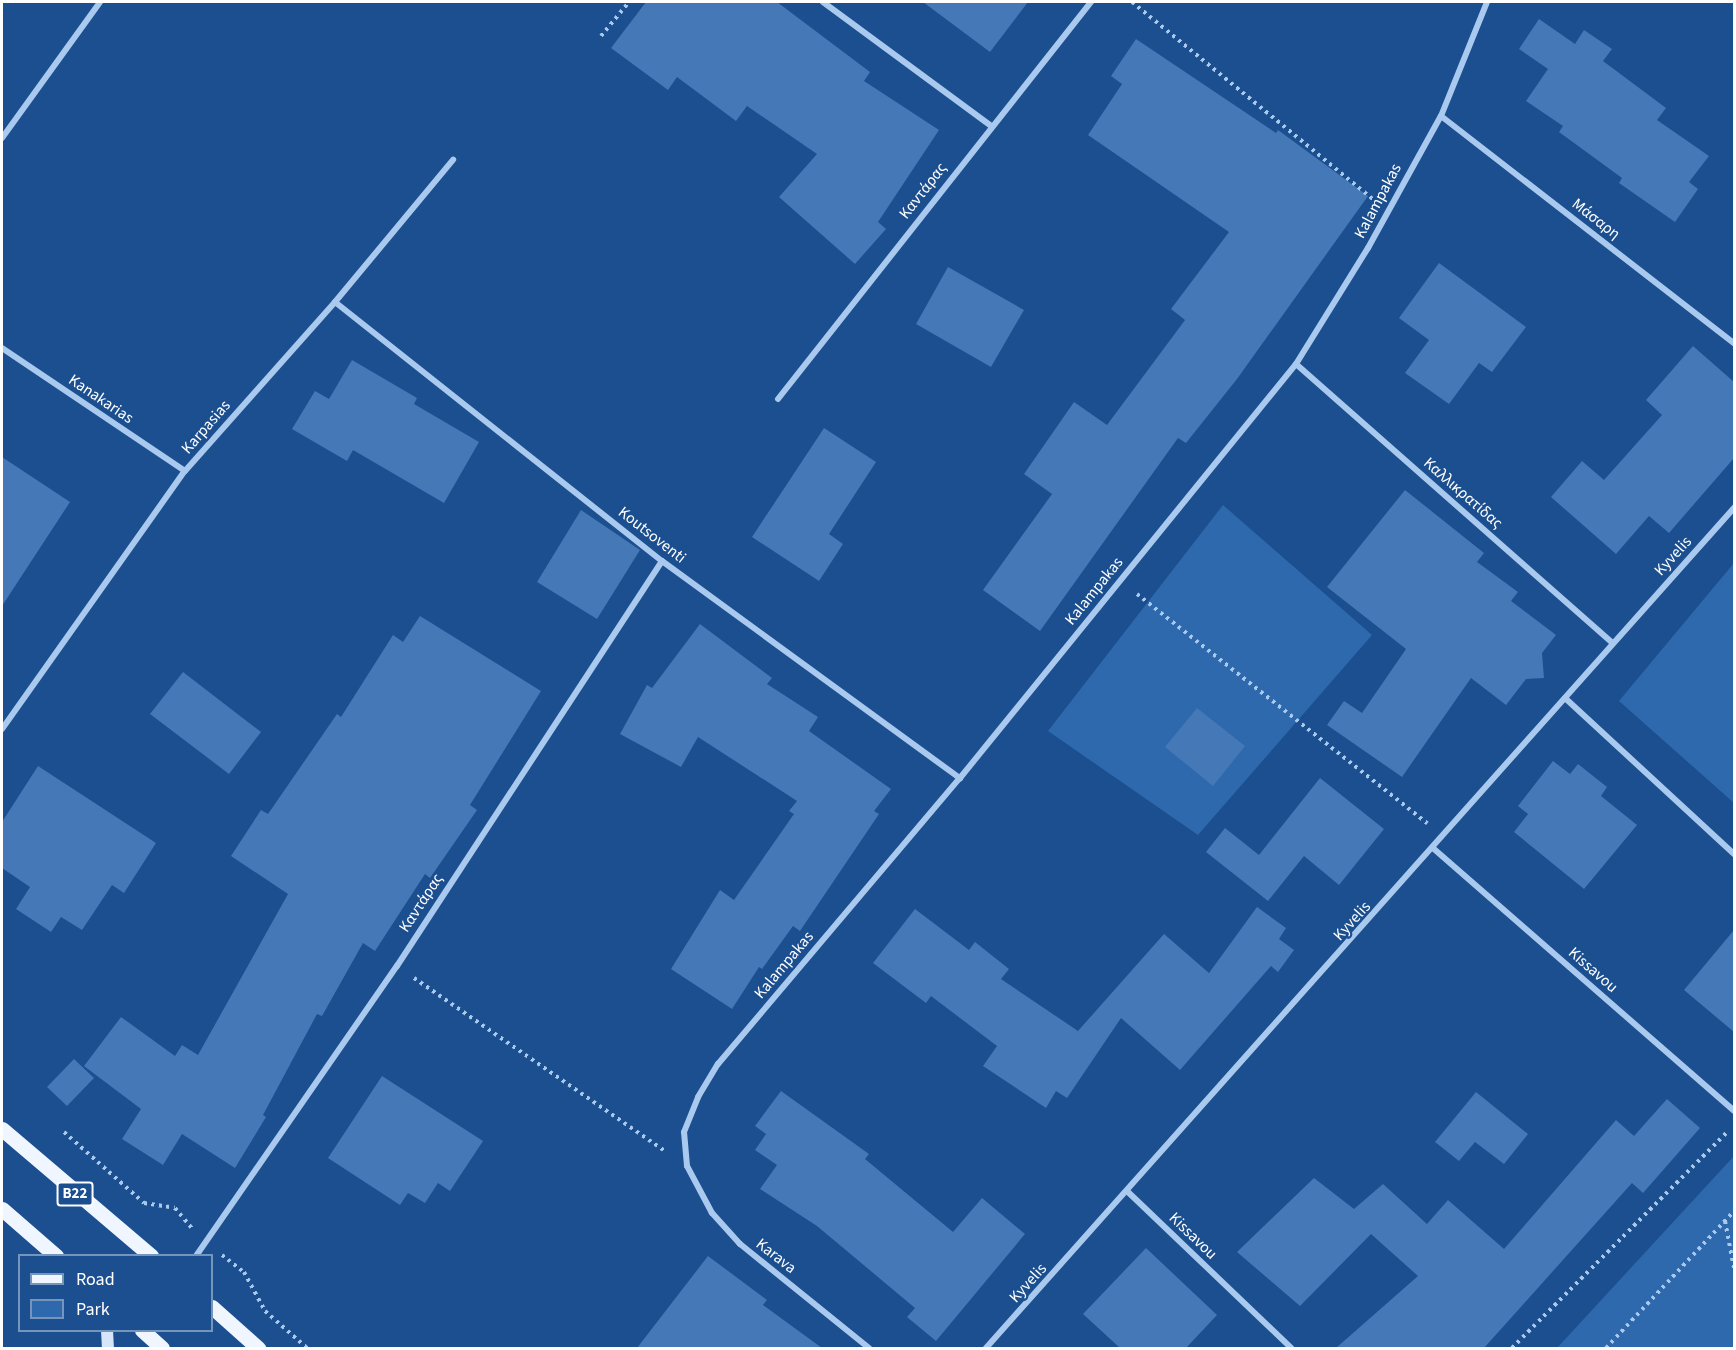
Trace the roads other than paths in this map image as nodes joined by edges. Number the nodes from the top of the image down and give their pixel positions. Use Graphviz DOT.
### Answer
graph roads {
  1 [pos="100,2"];
  2 [pos="823,2"];
  3 [pos="1091,2"];
  4 [pos="1487,2"];
  5 [pos="1441,116"];
  6 [pos="991,126"];
  7 [pos="2,138"];
  8 [pos="453,160"];
  9 [pos="335,302"];
  10 [pos="1734,343"];
  11 [pos="2,348"];
  12 [pos="1296,364"];
  13 [pos="778,399"];
  14 [pos="185,471"];
  15 [pos="1734,508"];
  16 [pos="662,561"];
  17 [pos="1613,643"];
  18 [pos="1565,698"];
  19 [pos="2,729"];
  20 [pos="960,778"];
  21 [pos="1434,849"];
  22 [pos="1734,854"];
  23 [pos="1734,1111"];
  24 [pos="2,1130"];
  25 [pos="687,1166"];
  26 [pos="1128,1192"];
  27 [pos="2,1209"];
  28 [pos="54,1254"];
  29 [pos="149,1254"];
  30 [pos="197,1254"];
  31 [pos="213,1308"];
  32 [pos="107,1332"];
  33 [pos="144,1332"];
  34 [pos="108,1348"];
  35 [pos="162,1348"];
  36 [pos="258,1348"];
  37 [pos="869,1348"];
  38 [pos="986,1348"];
  39 [pos="1291,1348"];
  1 -- 7 [label="street"];
  2 -- 6 [label="street"];
  3 -- 6 [label="street, Καντάρας"];
  4 -- 5 [label="street, Kalampakas"];
  5 -- 10 [label="street, Μάσαρη"];
  5 -- 12 [label="street, Kalampakas"];
  6 -- 13 [label="street, Καντάρας"];
  8 -- 9 [label="street, Karpasias"];
  9 -- 14 [label="street, Karpasias"];
  9 -- 16 [label="street, Koutsoventi"];
  11 -- 14 [label="street, Kanakarias"];
  12 -- 17 [label="street, Καλλικρατίδας"];
  12 -- 20 [label="street, Kalampakas"];
  14 -- 19 [label="street, Karpasias"];
  15 -- 17 [label="street, Kyvelis"];
  16 -- 20 [label="street, Koutsoventi"];
  16 -- 30 [label="street, Καντάρας"];
  17 -- 18 [label="street, Kyvelis"];
  18 -- 21 [label="street, Kyvelis"];
  18 -- 22 [label="street"];
  20 -- 25 [label="street, Kalampakas"];
  21 -- 23 [label="street, Kissavou"];
  21 -- 26 [label="street, Kyvelis"];
  24 -- 29 [label="main road, B22"];
  25 -- 37 [label="street, Karava"];
  26 -- 38 [label="street, Kyvelis"];
  26 -- 39 [label="street, Kissavou"];
  27 -- 28 [label="main road"];
  31 -- 36 [label="main road"];
  32 -- 34 [label="street"];
  33 -- 35 [label="main road"];
}
